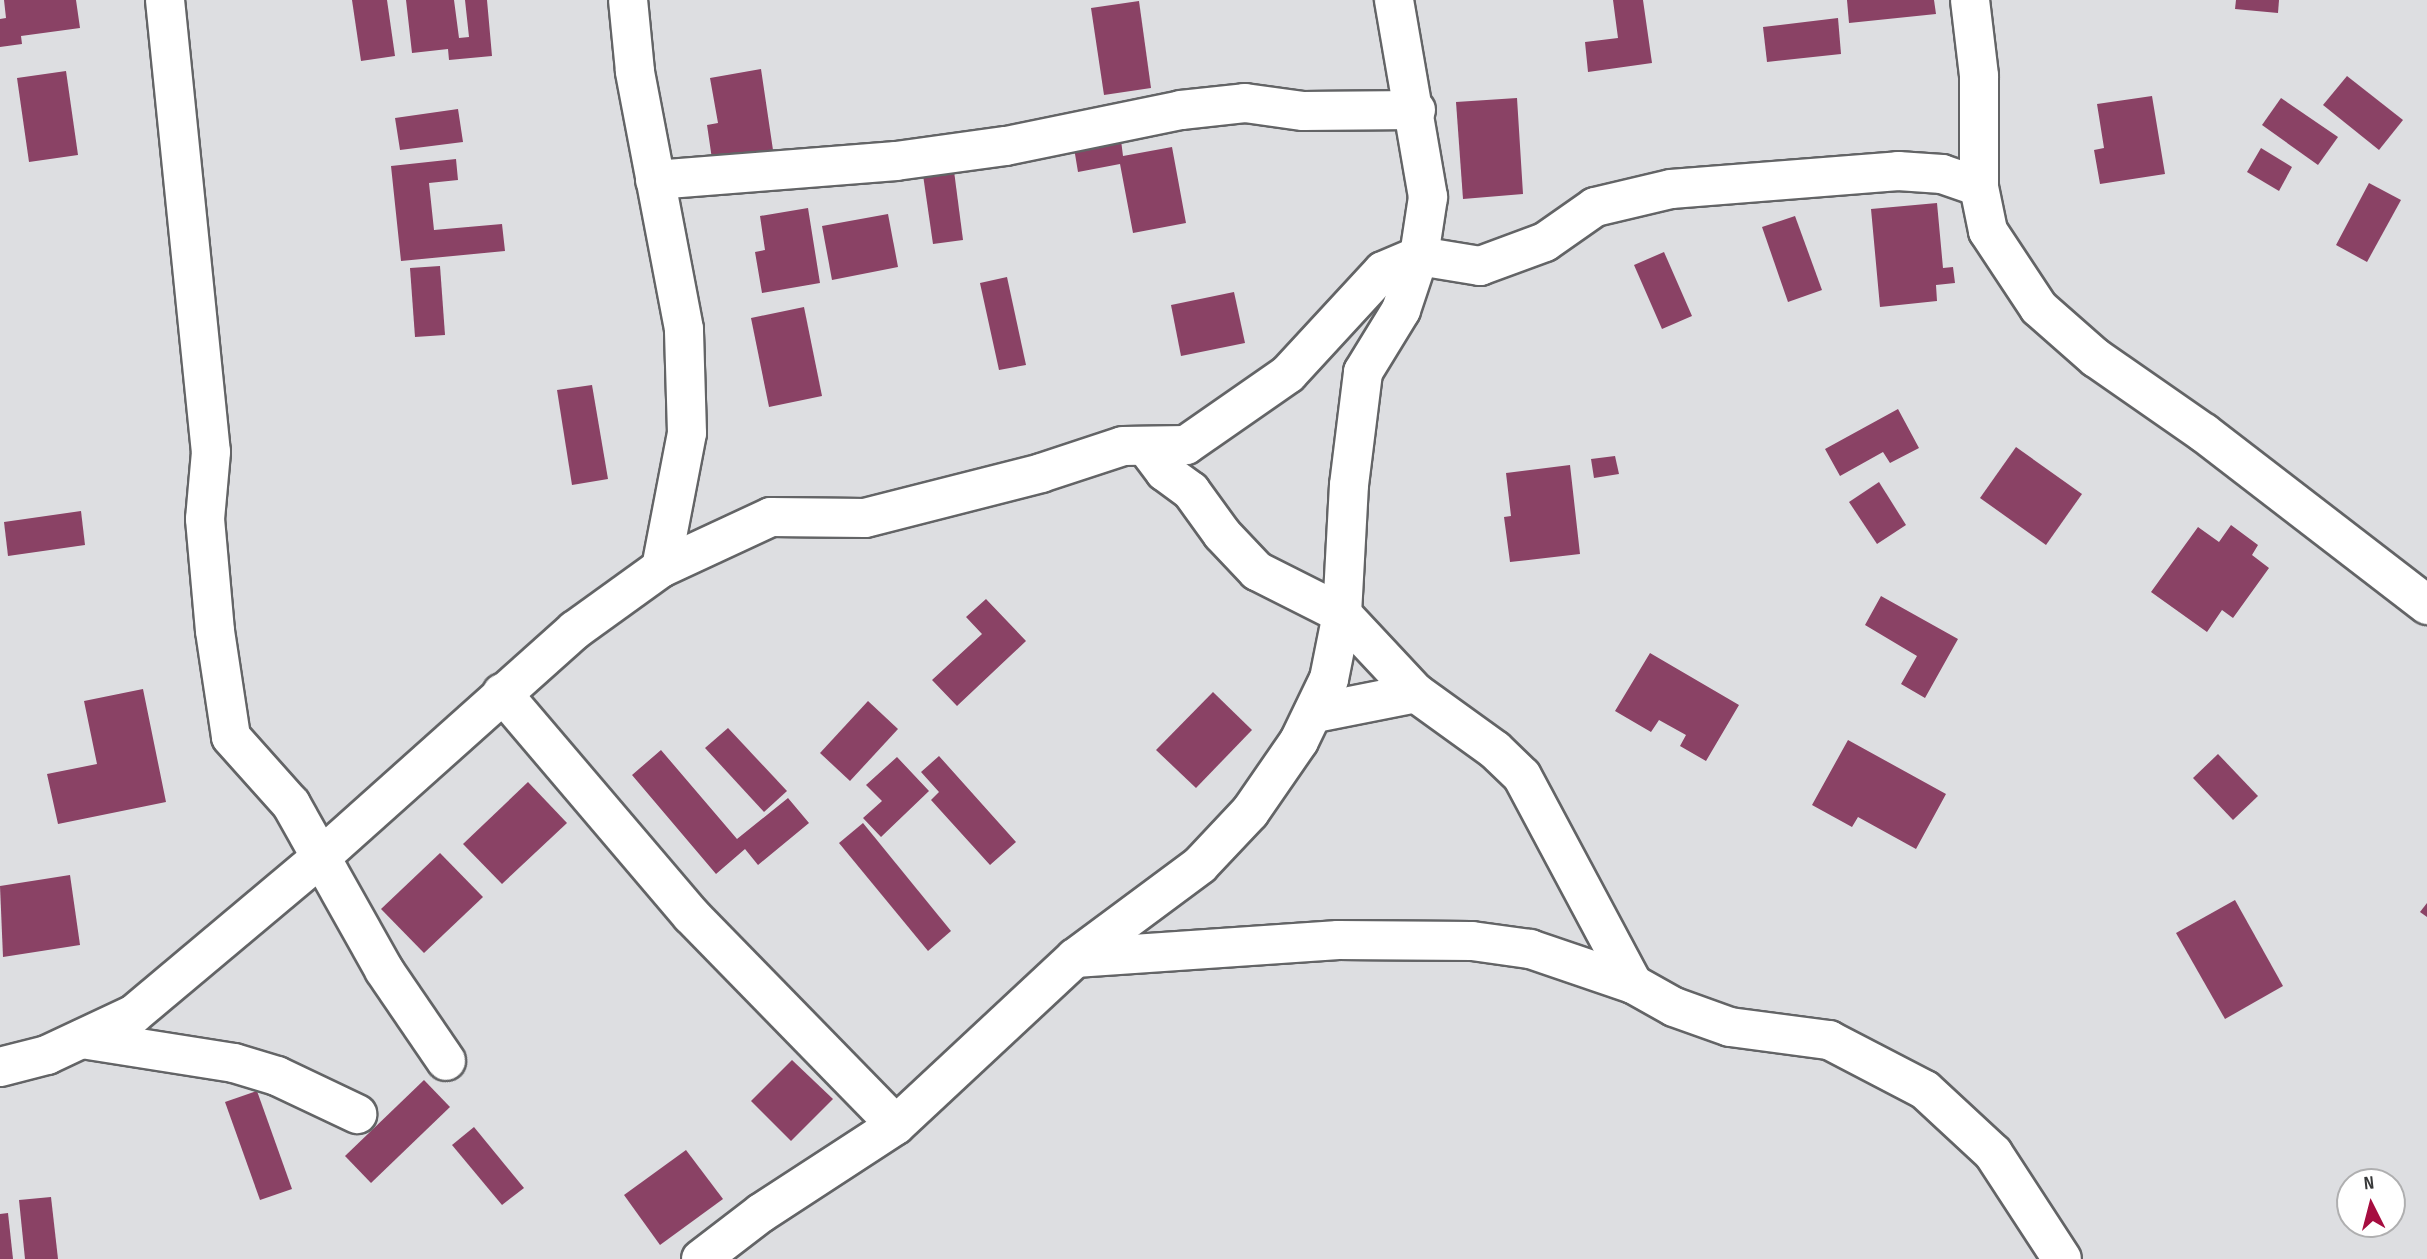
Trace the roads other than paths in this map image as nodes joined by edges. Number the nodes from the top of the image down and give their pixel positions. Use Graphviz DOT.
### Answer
graph roads {
  1 [pos="165,0"];
  2 [pos="628,0"];
  3 [pos="1394,0"];
  4 [pos="1970,0"];
  5 [pos="1416,110"];
  6 [pos="1976,118"];
  7 [pos="1898,171"];
  8 [pos="654,180"];
  9 [pos="1979,187"];
  10 [pos="1419,256"];
  11 [pos="1147,448"];
  12 [pos="661,568"];
  13 [pos="2427,605"];
  14 [pos="1342,614"];
  15 [pos="502,693"];
  16 [pos="1416,693"];
  17 [pos="1315,713"];
  18 [pos="320,858"];
  19 [pos="1075,958"];
  20 [pos="1633,984"];
  21 [pos="82,1040"];
  22 [pos="446,1061"];
  23 [pos="0,1067"];
  24 [pos="357,1114"];
  25 [pos="896,1125"];
  26 [pos="701,1259"];
  27 [pos="2062,1259"];
  1 -- 18 [label="street"];
  2 -- 8 [label="street"];
  3 -- 5 [label="street"];
  4 -- 6 [label="street"];
  5 -- 8 [label="street"];
  5 -- 10 [label="street"];
  6 -- 7 [label="street"];
  6 -- 9 [label="street"];
  7 -- 9 [label="street"];
  7 -- 10 [label="street"];
  8 -- 12 [label="street"];
  9 -- 13 [label="street"];
  10 -- 11 [label="street"];
  10 -- 14 [label="street"];
  11 -- 12 [label="street"];
  11 -- 14 [label="street"];
  12 -- 15 [label="street"];
  14 -- 16 [label="street"];
  14 -- 17 [label="street"];
  15 -- 18 [label="street"];
  15 -- 25 [label="street"];
  16 -- 17 [label="street"];
  16 -- 20 [label="street"];
  17 -- 19 [label="street"];
  18 -- 21 [label="street"];
  18 -- 22 [label="street"];
  19 -- 20 [label="street"];
  19 -- 25 [label="street"];
  20 -- 27 [label="street"];
  21 -- 23 [label="street"];
  21 -- 24 [label="street"];
  25 -- 26 [label="street"];
}
